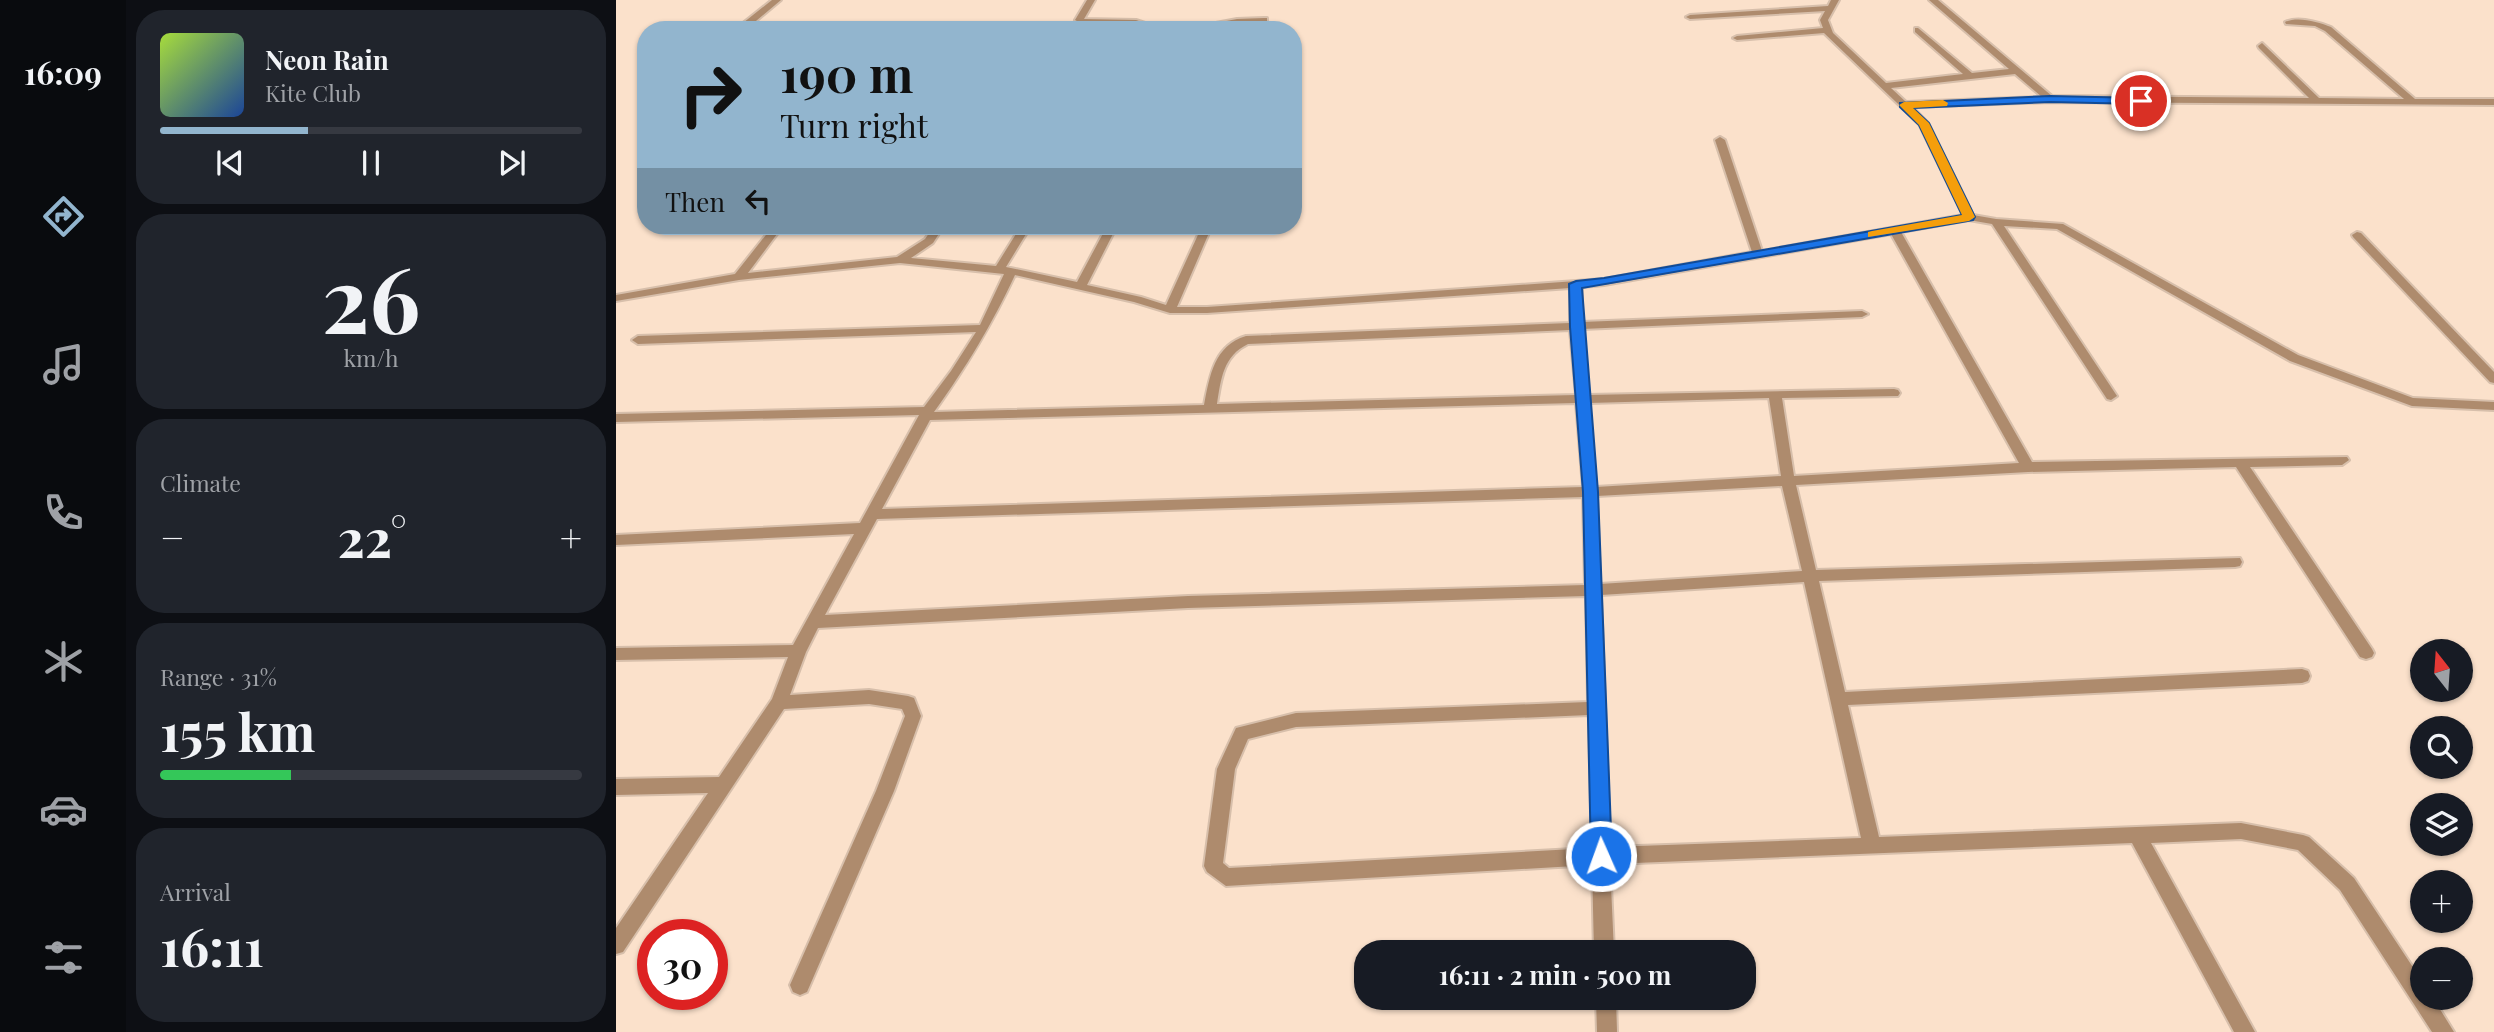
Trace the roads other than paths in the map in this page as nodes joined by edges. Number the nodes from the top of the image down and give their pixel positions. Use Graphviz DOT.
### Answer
graph roads {
  1 [pos="777,0"];
  2 [pos="1091,0"];
  3 [pos="1933,0"];
  4 [pos="1833,4"];
  5 [pos="1690,16"];
  6 [pos="1264,20"];
  7 [pos="750,21"];
  8 [pos="1084,21"];
  9 [pos="1237,21"];
  10 [pos="2289,22"];
  11 [pos="1828,30"];
  12 [pos="1918,30"];
  13 [pos="1737,38"];
  14 [pos="2262,46"];
  15 [pos="2015,71"];
  16 [pos="1970,76"];
  17 [pos="1884,86"];
  18 [pos="2050,99"];
  19 [pos="2412,100"];
  20 [pos="2318,102"];
  21 [pos="2494,102"];
  22 [pos="1904,105"];
  23 [pos="1720,140"];
  24 [pos="1969,217"];
  25 [pos="1996,222"];
  26 [pos="1894,230"];
  27 [pos="771,235"];
  28 [pos="933,235"];
  29 [pos="1022,235"];
  30 [pos="1107,235"];
  31 [pos="1203,235"];
  32 [pos="2357,235"];
  33 [pos="1758,255"];
  34 [pos="900,260"];
  35 [pos="1005,271"];
  36 [pos="739,277"];
  37 [pos="1576,284"];
  38 [pos="1081,286"];
  39 [pos="616,298"];
  40 [pos="1170,310"];
  41 [pos="1862,314"];
  42 [pos="1576,327"];
  43 [pos="984,328"];
  44 [pos="638,341"];
  45 [pos="2494,379"];
  46 [pos="1894,393"];
  47 [pos="1775,394"];
  48 [pos="2111,396"];
  49 [pos="1582,398"];
  50 [pos="2494,406"];
  51 [pos="1209,408"];
  52 [pos="927,414"];
  53 [pos="616,418"];
  54 [pos="2342,460"];
  55 [pos="2240,463"];
  56 [pos="2028,467"];
  57 [pos="1788,480"];
  58 [pos="1590,492"];
  59 [pos="869,521"];
  60 [pos="616,540"];
  61 [pos="2235,562"];
  62 [pos="1811,576"];
  63 [pos="1593,590"];
  64 [pos="815,622"];
  65 [pos="798,651"];
  66 [pos="2367,653"];
  67 [pos="616,654"];
  68 [pos="2302,676"];
  69 [pos="1838,699"];
  70 [pos="779,702"];
  71 [pos="1597,708"];
  72 [pos="724,785"];
  73 [pos="616,787"];
  74 [pos="2137,835"];
  75 [pos="1872,847"];
  76 [pos="1601,856"];
  77 [pos="1604,940"];
  78 [pos="616,945"];
  79 [pos="800,985"];
  80 [pos="1606,1010"];
  81 [pos="1607,1032"];
  82 [pos="2245,1032"];
  83 [pos="2444,1032"];
  1 -- 7 [label="street"];
  2 -- 8 [label="street"];
  3 -- 15 [label="street"];
  4 -- 5 [label="street"];
  4 -- 11 [label="street"];
  6 -- 9 [label="street"];
  10 -- 19 [label="street"];
  11 -- 13 [label="street"];
  11 -- 17 [label="street"];
  12 -- 16 [label="street"];
  14 -- 20 [label="street"];
  15 -- 16 [label="street"];
  15 -- 18 [label="street"];
  16 -- 17 [label="street"];
  17 -- 22 [label="street"];
  18 -- 20 [label="street"];
  18 -- 22 [label="street"];
  19 -- 20 [label="street"];
  19 -- 21 [label="street"];
  22 -- 24 [label="street"];
  23 -- 33 [label="street"];
  24 -- 25 [label="street"];
  24 -- 26 [label="street"];
  25 -- 48 [label="street"];
  25 -- 50 [label="street"];
  26 -- 33 [label="street"];
  26 -- 56 [label="street"];
  27 -- 36 [label="street"];
  28 -- 34 [label="street"];
  29 -- 35 [label="street"];
  30 -- 38 [label="street"];
  31 -- 40 [label="street"];
  32 -- 45 [label="street"];
  33 -- 37 [label="street"];
  34 -- 35 [label="street"];
  34 -- 36 [label="street"];
  35 -- 38 [label="street"];
  35 -- 43 [label="street"];
  36 -- 39 [label="street"];
  37 -- 40 [label="street"];
  37 -- 42 [label="street"];
  38 -- 40 [label="street"];
  41 -- 42 [label="street"];
  42 -- 49 [label="street"];
  42 -- 51 [label="street"];
  43 -- 44 [label="street"];
  43 -- 52 [label="street"];
  46 -- 47 [label="street"];
  47 -- 49 [label="street"];
  47 -- 57 [label="street"];
  49 -- 51 [label="street"];
  49 -- 58 [label="street"];
  51 -- 52 [label="street"];
  52 -- 53 [label="street"];
  52 -- 59 [label="street"];
  54 -- 55 [label="street"];
  55 -- 56 [label="street"];
  55 -- 66 [label="street"];
  56 -- 57 [label="street"];
  57 -- 58 [label="street"];
  57 -- 62 [label="street"];
  58 -- 59 [label="street"];
  58 -- 63 [label="street"];
  59 -- 60 [label="street"];
  59 -- 64 [label="street"];
  61 -- 62 [label="street"];
  62 -- 63 [label="street"];
  62 -- 69 [label="street"];
  63 -- 64 [label="street"];
  63 -- 71 [label="street"];
  64 -- 65 [label="street"];
  65 -- 67 [label="street"];
  65 -- 70 [label="street"];
  68 -- 69 [label="street"];
  69 -- 75 [label="street"];
  70 -- 72 [label="street"];
  70 -- 79 [label="street"];
  71 -- 76 [label="street"];
  71 -- 76 [label="street"];
  72 -- 73 [label="street"];
  72 -- 78 [label="street"];
  74 -- 75 [label="street"];
  74 -- 82 [label="street"];
  74 -- 83 [label="street"];
  75 -- 76 [label="street"];
  76 -- 77 [label="street"];
  80 -- 81 [label="street"];
}
